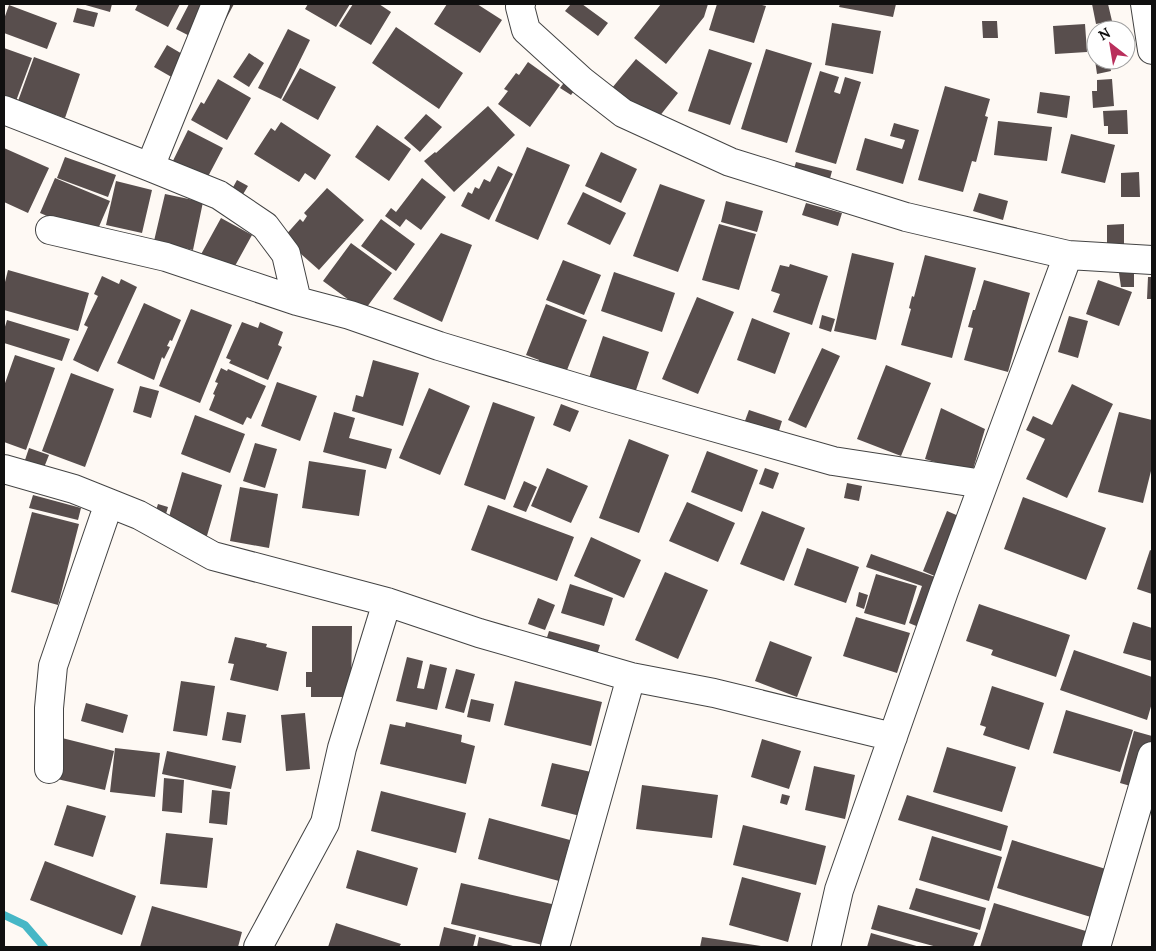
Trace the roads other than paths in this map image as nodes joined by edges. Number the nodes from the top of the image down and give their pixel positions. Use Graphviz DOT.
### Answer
graph roads {
  1 [pos="216,4"];
  2 [pos="521,4"];
  3 [pos="1145,4"];
  4 [pos="1152,50"];
  5 [pos="4,110"];
  6 [pos="150,167"];
  7 [pos="50,230"];
  8 [pos="1068,255"];
  9 [pos="1152,260"];
  10 [pos="297,301"];
  11 [pos="4,469"];
  12 [pos="983,484"];
  13 [pos="109,503"];
  14 [pos="387,602"];
  15 [pos="631,676"];
  16 [pos="893,737"];
  17 [pos="1152,756"];
  18 [pos="49,769"];
  19 [pos="258,947"];
  20 [pos="555,947"];
  21 [pos="826,947"];
  22 [pos="1096,947"];
  1 -- 6 [label="street"];
  2 -- 8 [label="street"];
  3 -- 4 [label="street"];
  5 -- 6 [label="street"];
  6 -- 10 [label="street"];
  7 -- 10 [label="street"];
  8 -- 9 [label="street"];
  8 -- 12 [label="street"];
  10 -- 12 [label="street"];
  11 -- 13 [label="street"];
  12 -- 16 [label="street"];
  13 -- 14 [label="street"];
  13 -- 18 [label="street"];
  14 -- 15 [label="street"];
  14 -- 19 [label="street"];
  15 -- 16 [label="street"];
  15 -- 20 [label="street"];
  16 -- 21 [label="street"];
  17 -- 22 [label="street"];
}
